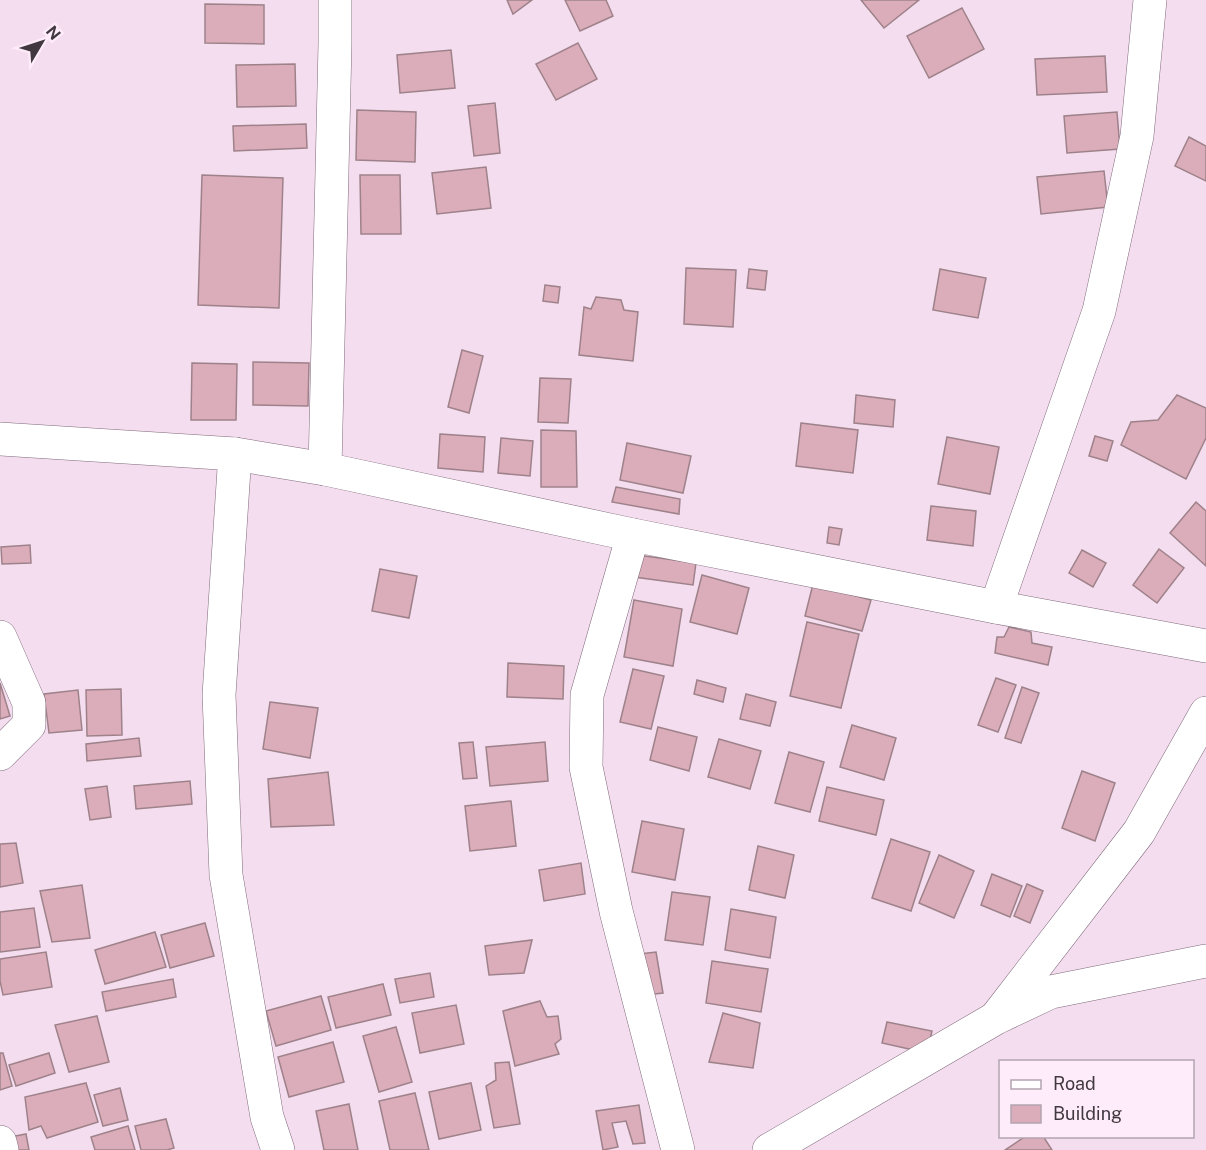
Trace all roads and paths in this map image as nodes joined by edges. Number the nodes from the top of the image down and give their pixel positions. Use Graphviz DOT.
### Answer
graph roads {
  1 [pos="335,0"];
  2 [pos="1150,0"];
  3 [pos="0,439"];
  4 [pos="234,454"];
  5 [pos="325,468"];
  6 [pos="633,535"];
  7 [pos="996,608"];
  8 [pos="0,637"];
  9 [pos="1206,646"];
  10 [pos="1206,713"];
  11 [pos="0,754"];
  12 [pos="1206,961"];
  13 [pos="996,1018"];
  14 [pos="0,1142"];
  15 [pos="2,1150"];
  16 [pos="278,1150"];
  17 [pos="678,1150"];
  18 [pos="769,1150"];
  1 -- 5 [label="street"];
  2 -- 7 [label="street"];
  3 -- 4 [label="street"];
  4 -- 5 [label="street"];
  4 -- 16 [label="street"];
  5 -- 6 [label="street"];
  6 -- 7 [label="street"];
  6 -- 17 [label="street"];
  7 -- 9 [label="street"];
  8 -- 11 [label="street"];
  10 -- 13 [label="street"];
  12 -- 13 [label="street"];
  13 -- 18 [label="street"];
  14 -- 15 [label="street"];
}
